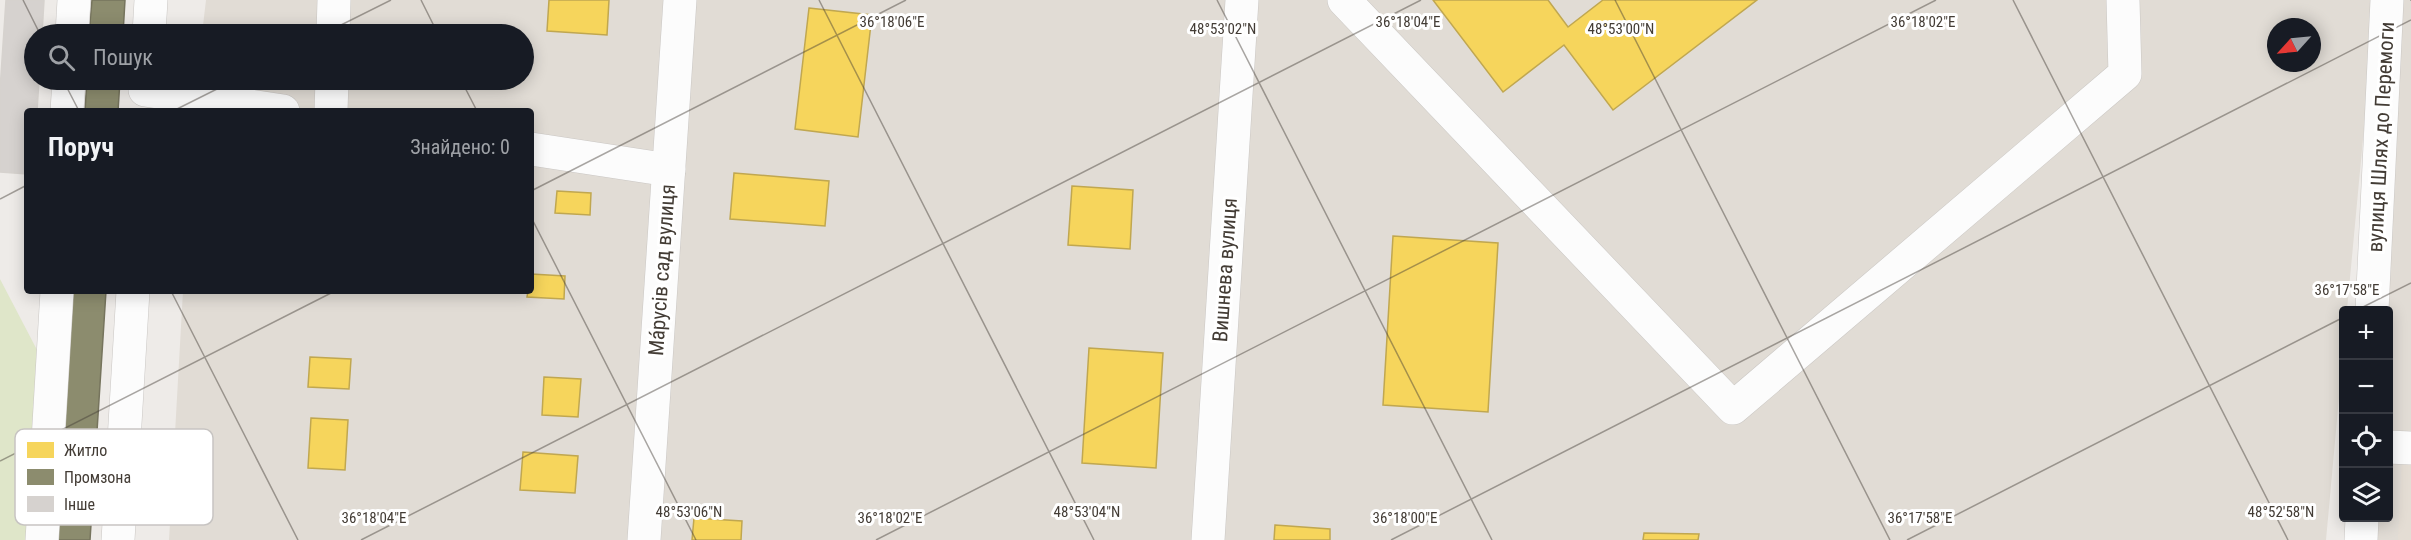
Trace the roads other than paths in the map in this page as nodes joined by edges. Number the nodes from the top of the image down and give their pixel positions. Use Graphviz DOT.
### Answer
graph roads {
  1 [pos="74,0"];
  2 [pos="151,0"];
  3 [pos="334,0"];
  4 [pos="680,0"];
  5 [pos="1242,0"];
  6 [pos="1344,0"];
  7 [pos="2123,0"];
  8 [pos="2387,0"];
  9 [pos="73,24"];
  10 [pos="150,24"];
  11 [pos="333,24"];
  12 [pos="68,90"];
  13 [pos="332,90"];
  14 [pos="145,94"];
  15 [pos="67,108"];
  16 [pos="259,108"];
  17 [pos="331,108"];
  18 [pos="534,149"];
  19 [pos="669,170"];
  20 [pos="57,294"];
  21 [pos="133,294"];
  22 [pos="2372,306"];
  23 [pos="49,429"];
  24 [pos="125,429"];
  25 [pos="2393,447"];
  26 [pos="2411,448"];
  27 [pos="2362,522"];
  28 [pos="43,525"];
  29 [pos="119,525"];
  30 [pos="42,540"];
  31 [pos="118,540"];
  32 [pos="644,540"];
  33 [pos="1208,540"];
  34 [pos="2361,540"];
  1 -- 9 [label="street"];
  2 -- 10 [label="street"];
  3 -- 11 [label="street"];
  4 -- 19 [label="street, Мáрусів сад вулиця"];
  5 -- 33 [label="street, Вишнева вулиця"];
  6 -- 7 [label="street"];
  8 -- 22 [label="street, вулиця Шлях до Перемоги"];
  12 -- 15 [label="street"];
  13 -- 17 [label="street"];
  14 -- 16 [label="street"];
  18 -- 19 [label="street"];
  19 -- 32 [label="street, Мáрусів сад вулиця"];
  20 -- 23 [label="street"];
  21 -- 24 [label="street"];
  25 -- 26 [label="street"];
  27 -- 34 [label="street"];
  28 -- 30 [label="street"];
  29 -- 31 [label="street"];
}
